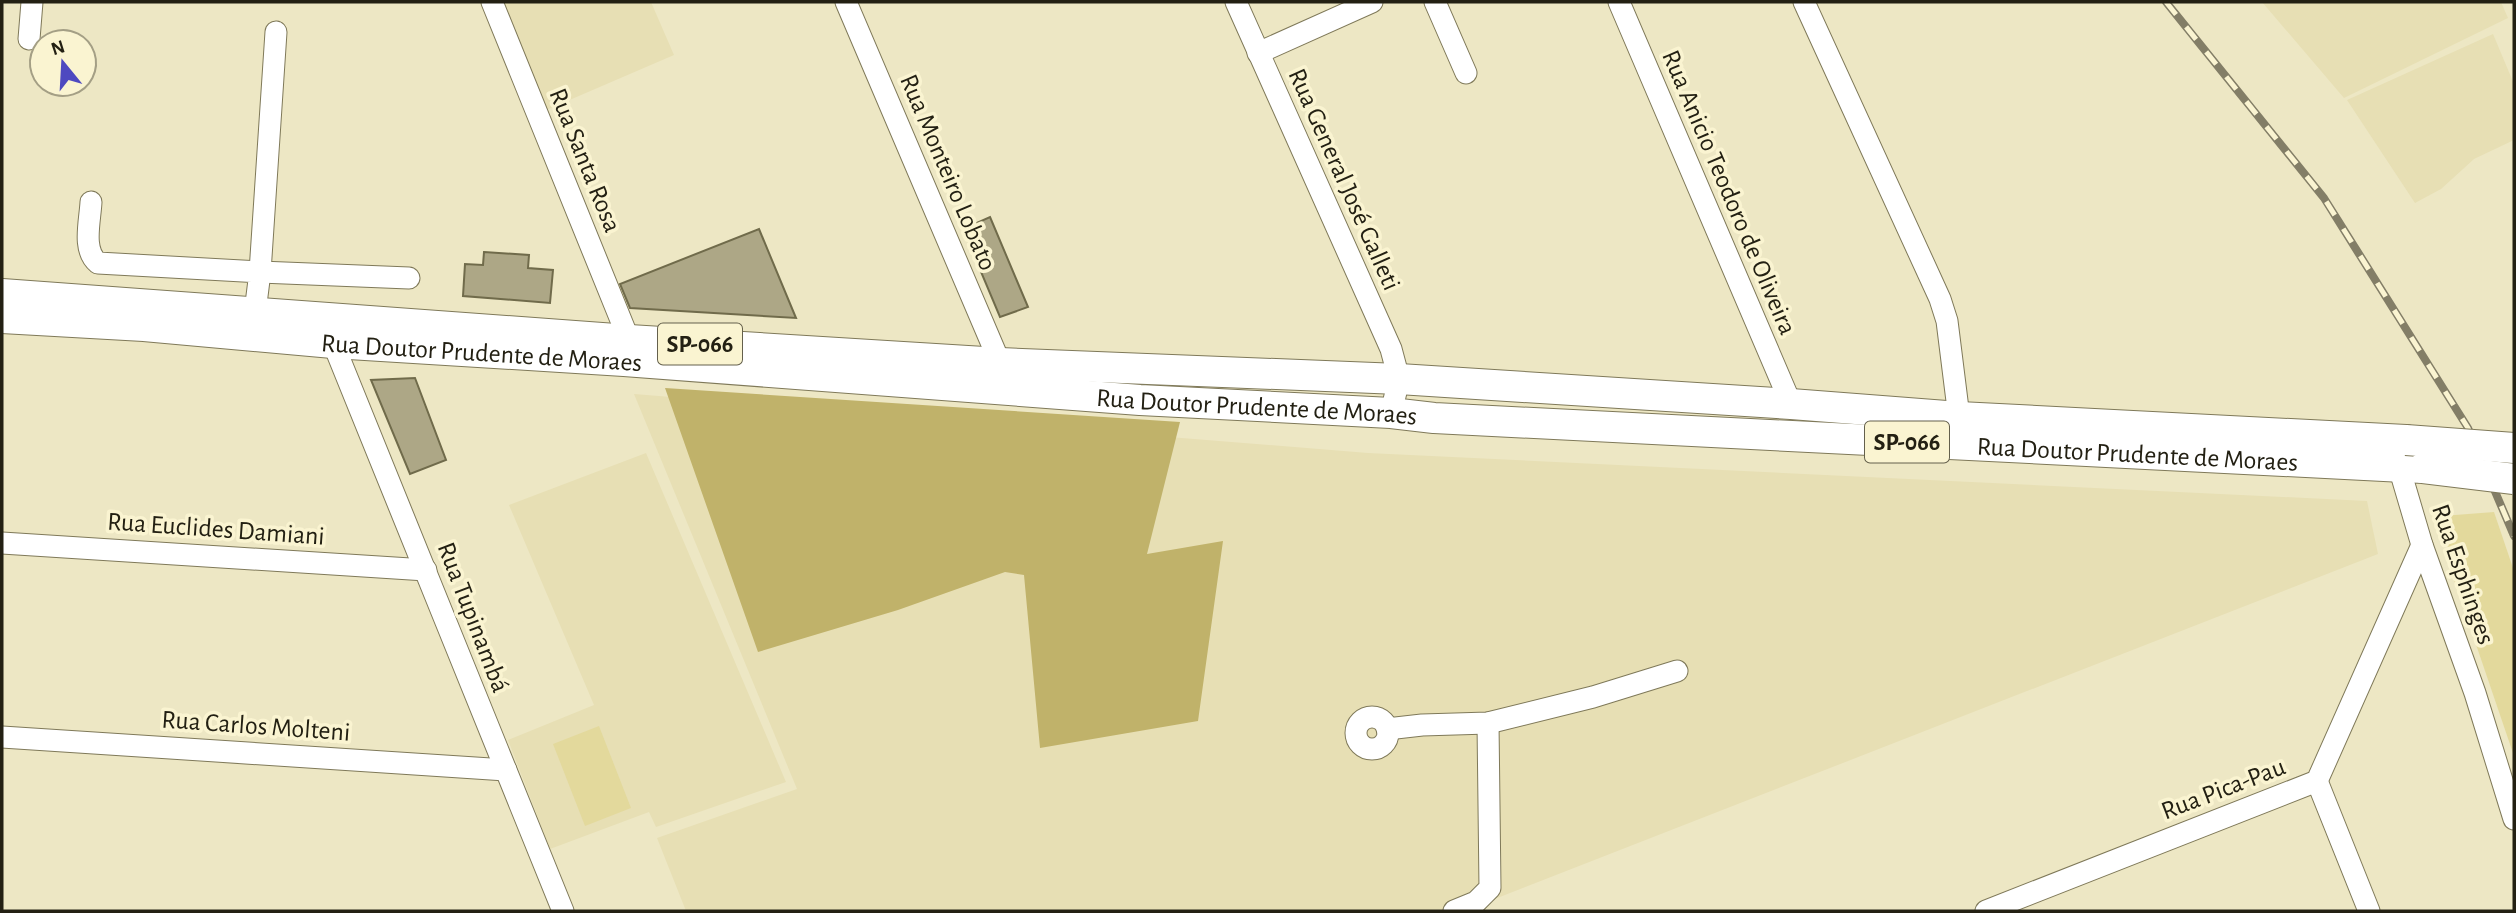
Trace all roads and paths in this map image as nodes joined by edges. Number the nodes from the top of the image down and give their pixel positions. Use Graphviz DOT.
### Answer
graph roads {
  1 [pos="32,2"];
  2 [pos="492,2"];
  3 [pos="846,2"];
  4 [pos="1236,2"];
  5 [pos="1372,2"];
  6 [pos="1435,2"];
  7 [pos="1619,2"];
  8 [pos="1804,2"];
  9 [pos="30,28"];
  10 [pos="276,32"];
  11 [pos="1258,53"];
  12 [pos="1466,74"];
  13 [pos="91,202"];
  14 [pos="260,272"];
  15 [pos="409,278"];
  16 [pos="2,294"];
  17 [pos="255,312"];
  18 [pos="2,318"];
  19 [pos="144,326"];
  20 [pos="328,330"];
  21 [pos="629,340"];
  22 [pos="1000,363"];
  23 [pos="1399,379"];
  24 [pos="1791,404"];
  25 [pos="1391,413"];
  26 [pos="1959,417"];
  27 [pos="2514,448"];
  28 [pos="2410,459"];
  29 [pos="2514,478"];
  30 [pos="2,543"];
  31 [pos="2422,545"];
  32 [pos="426,570"];
  33 [pos="1676,671"];
  34 [pos="1488,723"];
  35 [pos="1387,729"];
  36 [pos="2,737"];
  37 [pos="506,770"];
  38 [pos="2317,781"];
  39 [pos="2514,819"];
  40 [pos="563,911"];
  41 [pos="1454,911"];
  42 [pos="1986,911"];
  43 [pos="2369,911"];
  1 -- 9 [label="street"];
  2 -- 21 [label="street, Rua Santa Rosa"];
  3 -- 22 [label="street, Rua Monteiro Lobato"];
  4 -- 11 [label="street, Rua General José Galleti"];
  5 -- 11 [label="street"];
  6 -- 12 [label="street"];
  7 -- 24 [label="street, Rua Anicio Teodoro de Oliveira"];
  8 -- 26 [label="street"];
  10 -- 14 [label="street"];
  11 -- 23 [label="street, Rua General José Galleti"];
  13 -- 14 [label="street"];
  14 -- 15 [label="street"];
  14 -- 17 [label="street"];
  16 -- 17 [label="highway, Rua Doutor Prudente de Moraes / SP-066"];
  17 -- 19 [label="highway"];
  17 -- 20 [label="highway, Rua Doutor Prudente de Moraes / SP-066"];
  18 -- 19 [label="highway, Rua Doutor Prudente de Moraes / SP-066"];
  19 -- 20 [label="highway, Rua Doutor Prudente de Moraes / SP-066"];
  20 -- 21 [label="highway, Rua Doutor Prudente de Moraes / SP-066"];
  20 -- 25 [label="highway, Rua Doutor Prudente de Moraes / SP-066"];
  20 -- 32 [label="street, Rua Tupinambá"];
  21 -- 22 [label="highway, Rua Doutor Prudente de Moraes / SP-066"];
  22 -- 23 [label="highway, Rua Doutor Prudente de Moraes / SP-066"];
  23 -- 24 [label="highway, Rua Doutor Prudente de Moraes / SP-066"];
  23 -- 25 [label="street"];
  24 -- 26 [label="highway, Rua Doutor Prudente de Moraes / SP-066"];
  25 -- 28 [label="highway, Rua Doutor Prudente de Moraes / SP-066"];
  26 -- 28 [label="highway, Rua Doutor Prudente de Moraes / SP-066"];
  27 -- 28 [label="highway, Rua Doutor Prudente de Moraes / SP-066, bridge"];
  28 -- 29 [label="highway, Rua Doutor Prudente de Moraes / SP-066, bridge"];
  28 -- 31 [label="street, Rua Esphinges"];
  30 -- 32 [label="street, Rua Euclides Damiani"];
  31 -- 38 [label="street, Rua Pica-Pau"];
  31 -- 39 [label="street, Rua Esphinges"];
  32 -- 37 [label="street, Rua Tupinambá"];
  33 -- 34 [label="street"];
  34 -- 35 [label="street"];
  34 -- 41 [label="street"];
  36 -- 37 [label="street, Rua Carlos Molteni"];
  37 -- 40 [label="street, Rua Tupinambá"];
  38 -- 42 [label="street, Rua Pica-Pau"];
  38 -- 43 [label="street"];
}
